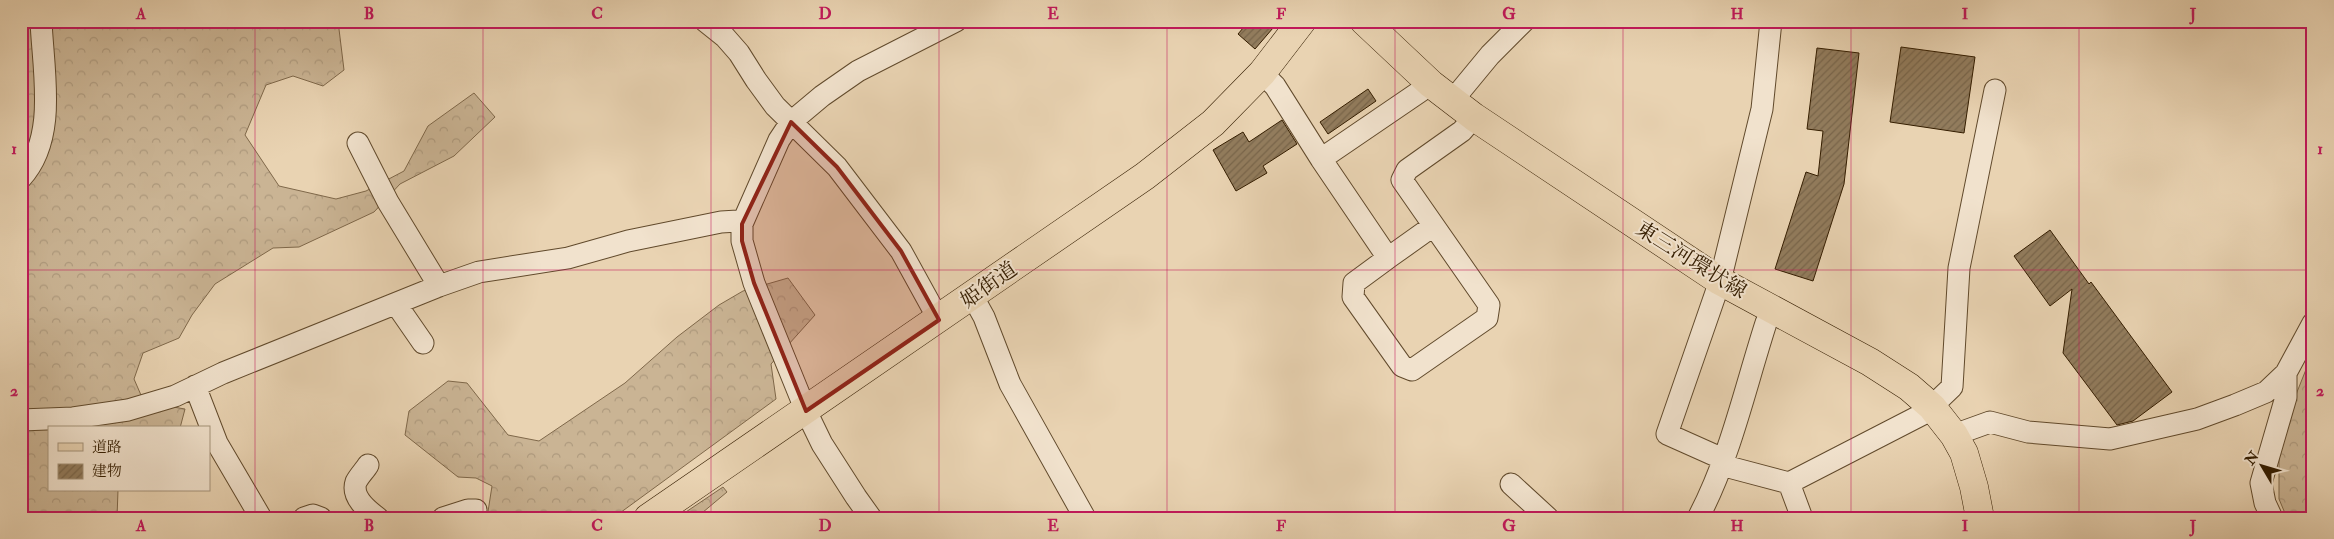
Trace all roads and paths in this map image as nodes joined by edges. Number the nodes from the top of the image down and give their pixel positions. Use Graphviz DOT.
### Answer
graph roads {
  1 [pos="40,21"];
  2 [pos="705,21"];
  3 [pos="956,21"];
  4 [pos="1302,21"];
  5 [pos="1364,21"];
  6 [pos="1524,21"];
  7 [pos="1771,21"];
  8 [pos="1262,73"];
  9 [pos="1431,84"];
  10 [pos="1995,90"];
  11 [pos="1452,101"];
  12 [pos="1474,117"];
  13 [pos="791,122"];
  14 [pos="358,143"];
  15 [pos="1321,159"];
  16 [pos="21,178"];
  17 [pos="742,224"];
  18 [pos="1433,226"];
  19 [pos="1388,258"];
  20 [pos="1720,281"];
  21 [pos="439,286"];
  22 [pos="973,297"];
  23 [pos="396,304"];
  24 [pos="1773,309"];
  25 [pos="938,320"];
  26 [pos="2313,323"];
  27 [pos="423,344"];
  28 [pos="2286,373"];
  29 [pos="194,386"];
  30 [pos="1932,406"];
  31 [pos="806,411"];
  32 [pos="21,420"];
  33 [pos="1954,435"];
  34 [pos="1722,462"];
  35 [pos="368,465"];
  36 [pos="1789,483"];
  37 [pos="1511,484"];
  38 [pos="365,515"];
  39 [pos="261,518"];
  40 [pos="304,518"];
  41 [pos="321,518"];
  42 [pos="443,518"];
  43 [pos="474,518"];
  44 [pos="648,518"];
  45 [pos="872,518"];
  46 [pos="1084,518"];
  47 [pos="1548,518"];
  48 [pos="1698,518"];
  49 [pos="1802,518"];
  50 [pos="1980,518"];
  51 [pos="2272,518"];
  1 -- 16 [label="street"];
  2 -- 13 [label="street"];
  3 -- 13 [label="street"];
  4 -- 8 [label="main road, 姫街道"];
  5 -- 9 [label="main road, 東三河環状線"];
  6 -- 11 [label="street"];
  7 -- 20 [label="street"];
  8 -- 15 [label="street"];
  8 -- 22 [label="main road, 姫街道"];
  9 -- 11 [label="main road, 東三河環状線"];
  9 -- 15 [label="street"];
  10 -- 30 [label="street"];
  11 -- 12 [label="main road, 東三河環状線"];
  12 -- 18 [label="street"];
  12 -- 20 [label="main road, 東三河環状線"];
  13 -- 17 [label="street"];
  13 -- 25 [label="street"];
  14 -- 21 [label="street"];
  15 -- 19 [label="street"];
  17 -- 21 [label="street"];
  17 -- 31 [label="street"];
  18 -- 19 [label="street"];
  18 -- 19 [label="street"];
  20 -- 24 [label="main road, 東三河環状線"];
  20 -- 34 [label="street"];
  21 -- 23 [label="street"];
  22 -- 25 [label="main road, 姫街道"];
  22 -- 46 [label="street"];
  23 -- 27 [label="street"];
  23 -- 29 [label="street"];
  24 -- 30 [label="main road, 東三河環状線"];
  24 -- 34 [label="street"];
  25 -- 31 [label="main road, 姫街道"];
  26 -- 28 [label="street"];
  28 -- 33 [label="street"];
  28 -- 51 [label="street"];
  29 -- 32 [label="street"];
  29 -- 39 [label="street"];
  30 -- 33 [label="main road, 東三河環状線"];
  30 -- 36 [label="street"];
  31 -- 44 [label="main road, 姫街道"];
  31 -- 45 [label="street"];
  33 -- 50 [label="main road, 東三河環状線"];
  34 -- 36 [label="street"];
  34 -- 48 [label="street"];
  35 -- 38 [label="street"];
  36 -- 49 [label="street"];
  37 -- 47 [label="street"];
  40 -- 41 [label="street"];
  42 -- 43 [label="street"];
}
